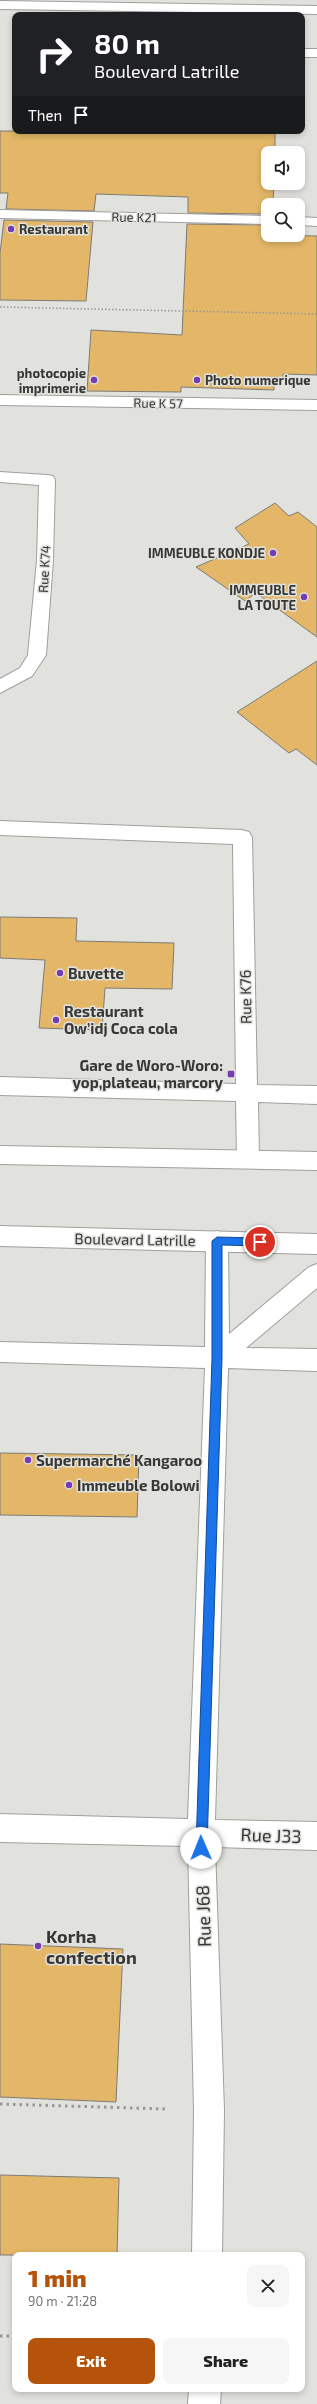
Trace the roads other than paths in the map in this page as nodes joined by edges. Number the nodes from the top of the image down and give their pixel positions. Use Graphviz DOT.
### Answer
graph roads {
  1 [pos="0,5"];
  2 [pos="317,10"];
  3 [pos="305,53"];
  4 [pos="317,53"];
  5 [pos="0,214"];
  6 [pos="261,220"];
  7 [pos="305,221"];
  8 [pos="317,222"];
  9 [pos="0,400"];
  10 [pos="317,405"];
  11 [pos="0,477"];
  12 [pos="0,687"];
  13 [pos="0,828"];
  14 [pos="0,1086"];
  15 [pos="246,1093"];
  16 [pos="317,1095"];
  17 [pos="0,1155"];
  18 [pos="248,1158"];
  19 [pos="317,1161"];
  20 [pos="0,1236"];
  21 [pos="217,1241"];
  22 [pos="317,1244"];
  23 [pos="317,1274"];
  24 [pos="0,1352"];
  25 [pos="217,1358"];
  26 [pos="317,1360"];
  27 [pos="0,1828"];
  28 [pos="201,1832"];
  29 [pos="317,1836"];
  30 [pos="207,2252"];
  31 [pos="205,2392"];
  32 [pos="204,2404"];
  1 -- 2 [label="street"];
  3 -- 4 [label="street"];
  5 -- 6 [label="street, Rue K21"];
  7 -- 8 [label="street"];
  9 -- 10 [label="street, Rue K 57"];
  11 -- 12 [label="street, Rue K74"];
  13 -- 15 [label="street, Rue K76"];
  14 -- 15 [label="street"];
  15 -- 16 [label="street"];
  15 -- 18 [label="street, Rue K76"];
  17 -- 18 [label="street"];
  18 -- 19 [label="street"];
  20 -- 21 [label="street, Boulevard Latrille"];
  21 -- 22 [label="street, Boulevard Latrille"];
  21 -- 25 [label="street, Rue J68"];
  23 -- 25 [label="street"];
  24 -- 25 [label="street"];
  25 -- 26 [label="street"];
  25 -- 28 [label="street, Rue J68"];
  27 -- 28 [label="street, Rue J33"];
  28 -- 29 [label="street, Rue J33"];
  28 -- 30 [label="street, Rue J68"];
  31 -- 32 [label="street"];
}
